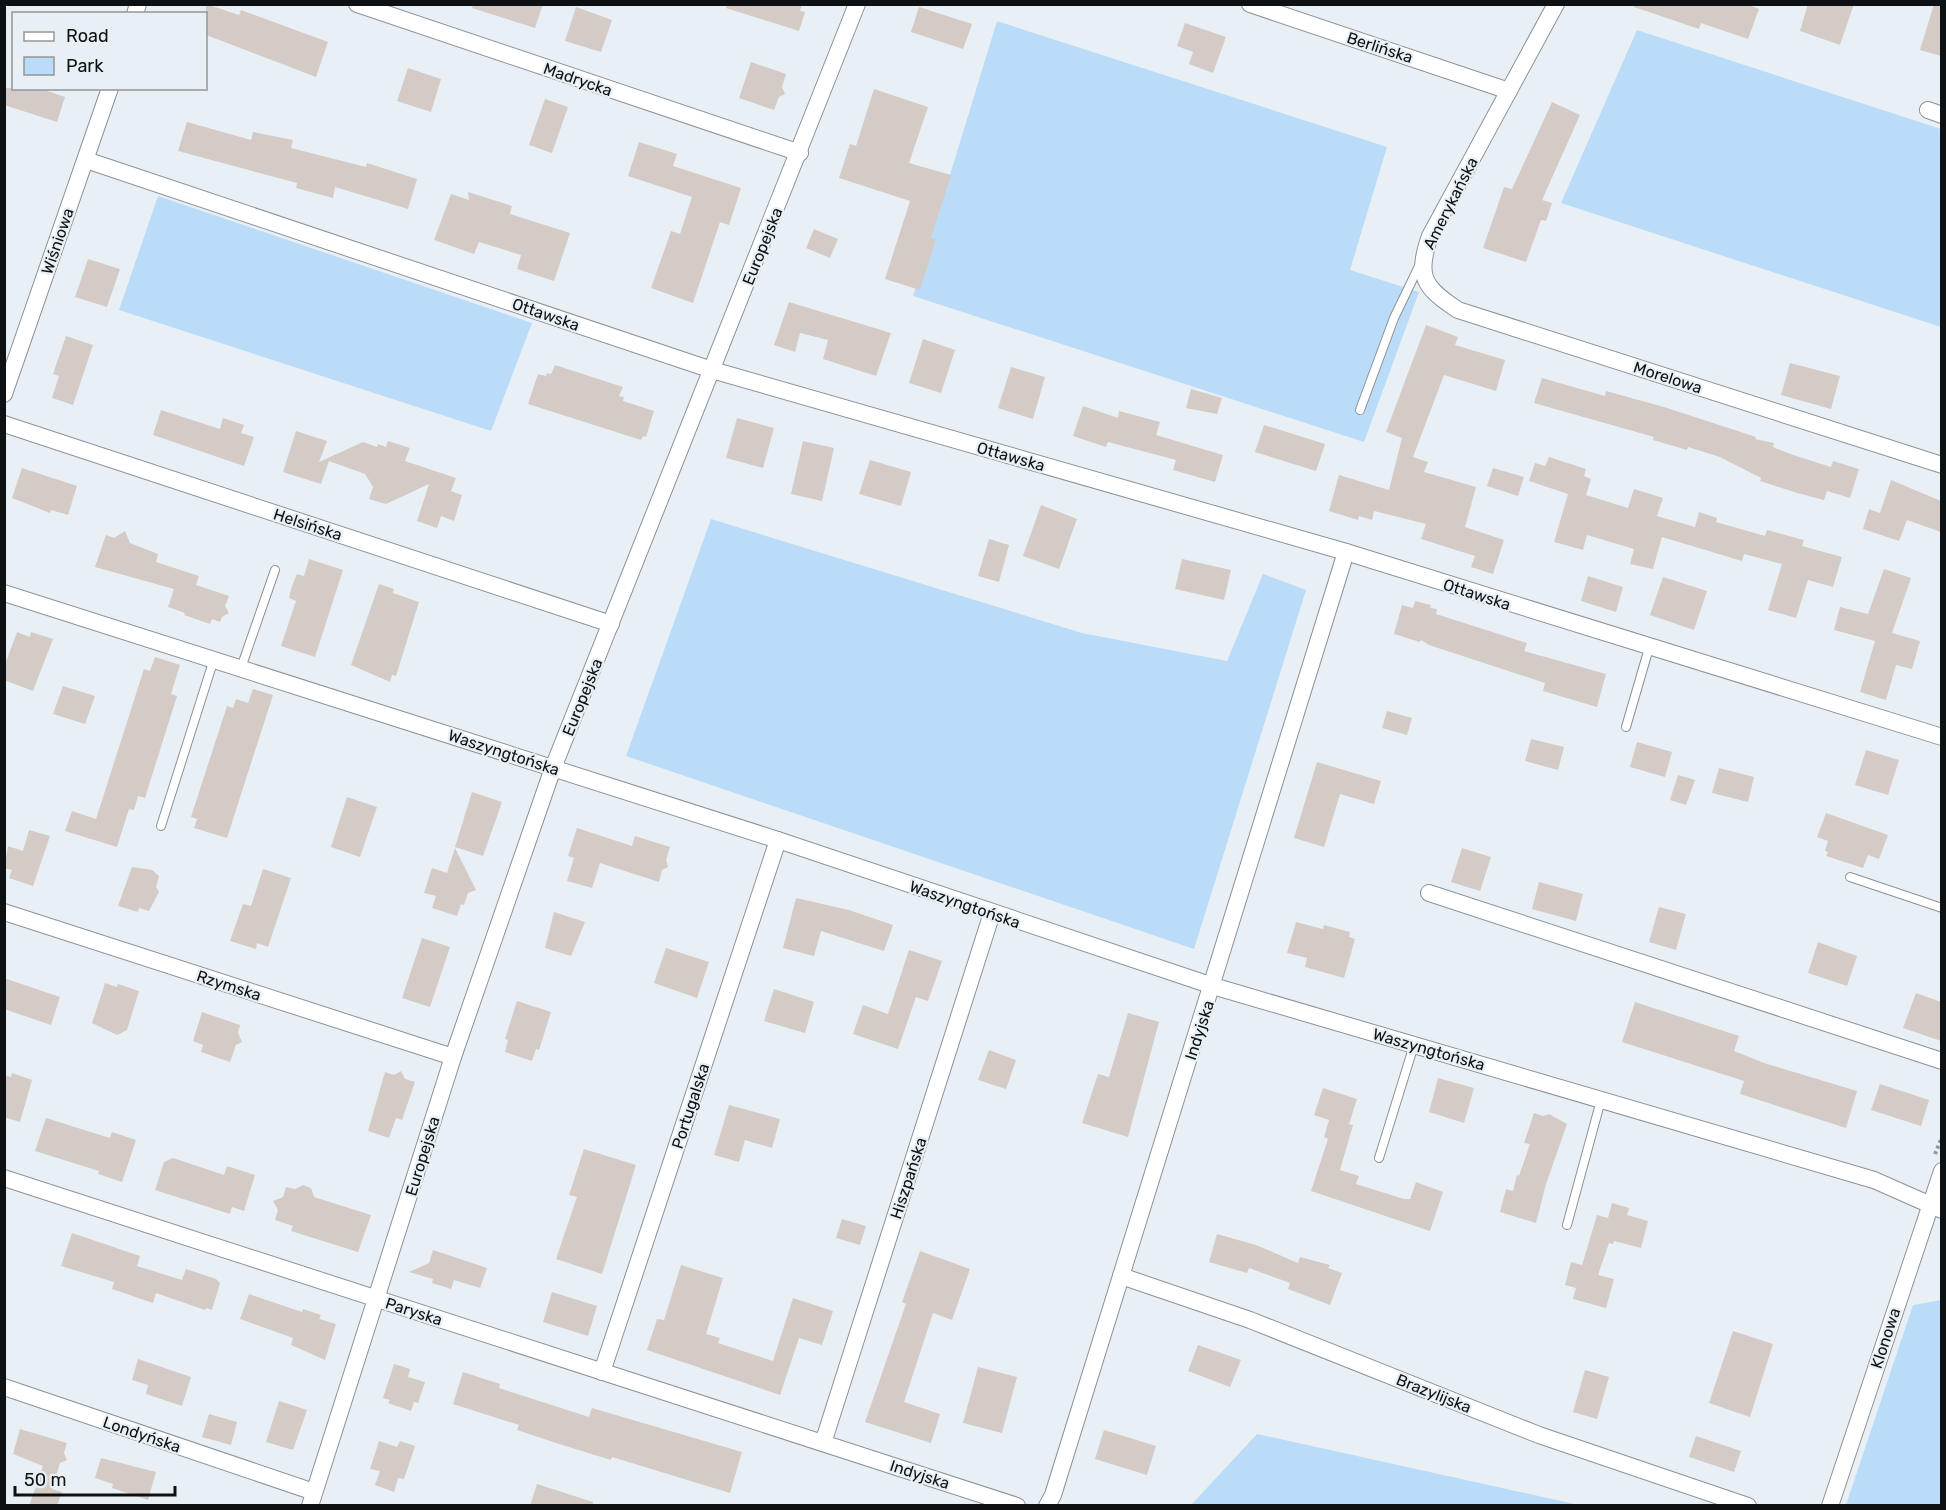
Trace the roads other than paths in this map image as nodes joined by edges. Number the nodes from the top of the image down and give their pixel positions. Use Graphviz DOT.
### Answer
graph roads {
  1 [pos="357,4"];
  2 [pos="857,4"];
  3 [pos="1250,4"];
  4 [pos="1556,4"];
  5 [pos="109,90"];
  6 [pos="1509,91"];
  7 [pos="800,153"];
  8 [pos="86,160"];
  9 [pos="1422,258"];
  10 [pos="712,370"];
  11 [pos="4,394"];
  12 [pos="1360,410"];
  13 [pos="4,424"];
  14 [pos="1941,465"];
  15 [pos="1346,552"];
  16 [pos="275,570"];
  17 [pos="4,593"];
  18 [pos="611,624"];
  19 [pos="1649,648"];
  20 [pos="214,659"];
  21 [pos="241,668"];
  22 [pos="1626,727"];
  23 [pos="1941,738"];
  24 [pos="553,768"];
  25 [pos="161,826"];
  26 [pos="778,840"];
  27 [pos="1850,877"];
  28 [pos="1430,893"];
  29 [pos="1941,908"];
  30 [pos="4,912"];
  31 [pos="992,913"];
  32 [pos="1213,986"];
  33 [pos="1414,1045"];
  34 [pos="453,1057"];
  35 [pos="1941,1061"];
  36 [pos="1601,1100"];
  37 [pos="1379,1158"];
  38 [pos="1941,1171"];
  39 [pos="4,1178"];
  40 [pos="1935,1207"];
  41 [pos="1567,1225"];
  42 [pos="1121,1276"];
  43 [pos="377,1299"];
  44 [pos="602,1372"];
  45 [pos="4,1387"];
  46 [pos="823,1443"];
  47 [pos="312,1499"];
  48 [pos="1017,1506"];
  49 [pos="1047,1506"];
  50 [pos="1748,1506"];
  51 [pos="1830,1506"];
  1 -- 7 [label="street, Madrycka"];
  2 -- 7 [label="street, Europejska"];
  3 -- 6 [label="street, Berlińska"];
  4 -- 6 [label="street, Amerykańska"];
  5 -- 8 [label="street, Wiśniowa"];
  6 -- 9 [label="street, Amerykańska"];
  7 -- 10 [label="street, Europejska"];
  8 -- 10 [label="street, Ottawska"];
  8 -- 11 [label="street, Wiśniowa"];
  9 -- 12 [label="lane, Amerykańska"];
  9 -- 14 [label="street, Morelowa"];
  10 -- 15 [label="street, Ottawska"];
  10 -- 18 [label="street, Europejska"];
  13 -- 18 [label="street, Helsińska"];
  15 -- 19 [label="street, Ottawska"];
  15 -- 32 [label="street, Indyjska"];
  16 -- 21 [label="lane"];
  17 -- 20 [label="street, Waszyngtońska"];
  18 -- 24 [label="street, Europejska"];
  19 -- 22 [label="lane"];
  19 -- 23 [label="street, Ottawska"];
  20 -- 21 [label="street, Waszyngtońska"];
  20 -- 25 [label="lane"];
  21 -- 24 [label="street, Waszyngtońska"];
  24 -- 26 [label="street, Waszyngtońska"];
  24 -- 34 [label="street, Europejska"];
  26 -- 31 [label="street, Waszyngtońska"];
  26 -- 44 [label="street, Portugalska"];
  27 -- 29 [label="lane"];
  28 -- 35 [label="street"];
  30 -- 34 [label="street, Rzymska"];
  31 -- 32 [label="street, Waszyngtońska"];
  31 -- 46 [label="street, Hiszpańska"];
  32 -- 33 [label="street, Waszyngtońska"];
  32 -- 42 [label="street, Indyjska"];
  33 -- 36 [label="street, Waszyngtońska"];
  33 -- 37 [label="lane"];
  34 -- 43 [label="street, Europejska"];
  36 -- 40 [label="street, Waszyngtońska"];
  36 -- 41 [label="lane"];
  38 -- 40 [label="street, Klonowa"];
  39 -- 43 [label="street, Paryska"];
  40 -- 51 [label="street, Klonowa"];
  42 -- 49 [label="street, Indyjska"];
  42 -- 50 [label="street, Brazylijska"];
  43 -- 44 [label="street, Paryska"];
  43 -- 47 [label="street, Europejska"];
  44 -- 46 [label="street, Paryska"];
  45 -- 47 [label="street, Londyńska"];
  46 -- 48 [label="street, Indyjska"];
}
